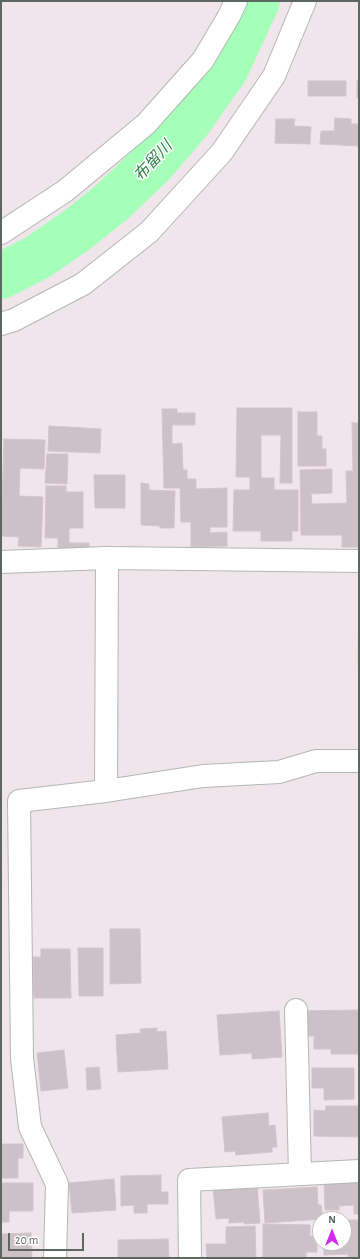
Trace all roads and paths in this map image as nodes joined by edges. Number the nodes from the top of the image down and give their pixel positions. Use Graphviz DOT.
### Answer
graph roads {
  1 [pos="236,1"];
  2 [pos="305,1"];
  3 [pos="1,233"];
  4 [pos="1,324"];
  5 [pos="106,558"];
  6 [pos="1,562"];
  7 [pos="359,562"];
  8 [pos="359,761"];
  9 [pos="106,791"];
  10 [pos="296,1010"];
  11 [pos="359,1171"];
  12 [pos="300,1174"];
  13 [pos="55,1258"];
  14 [pos="190,1258"];
  1 -- 3 [label="street"];
  2 -- 4 [label="street"];
  5 -- 6 [label="street"];
  5 -- 7 [label="street"];
  5 -- 9 [label="street"];
  8 -- 9 [label="street"];
  9 -- 13 [label="street"];
  10 -- 12 [label="street"];
  11 -- 12 [label="street"];
  12 -- 14 [label="street"];
}
